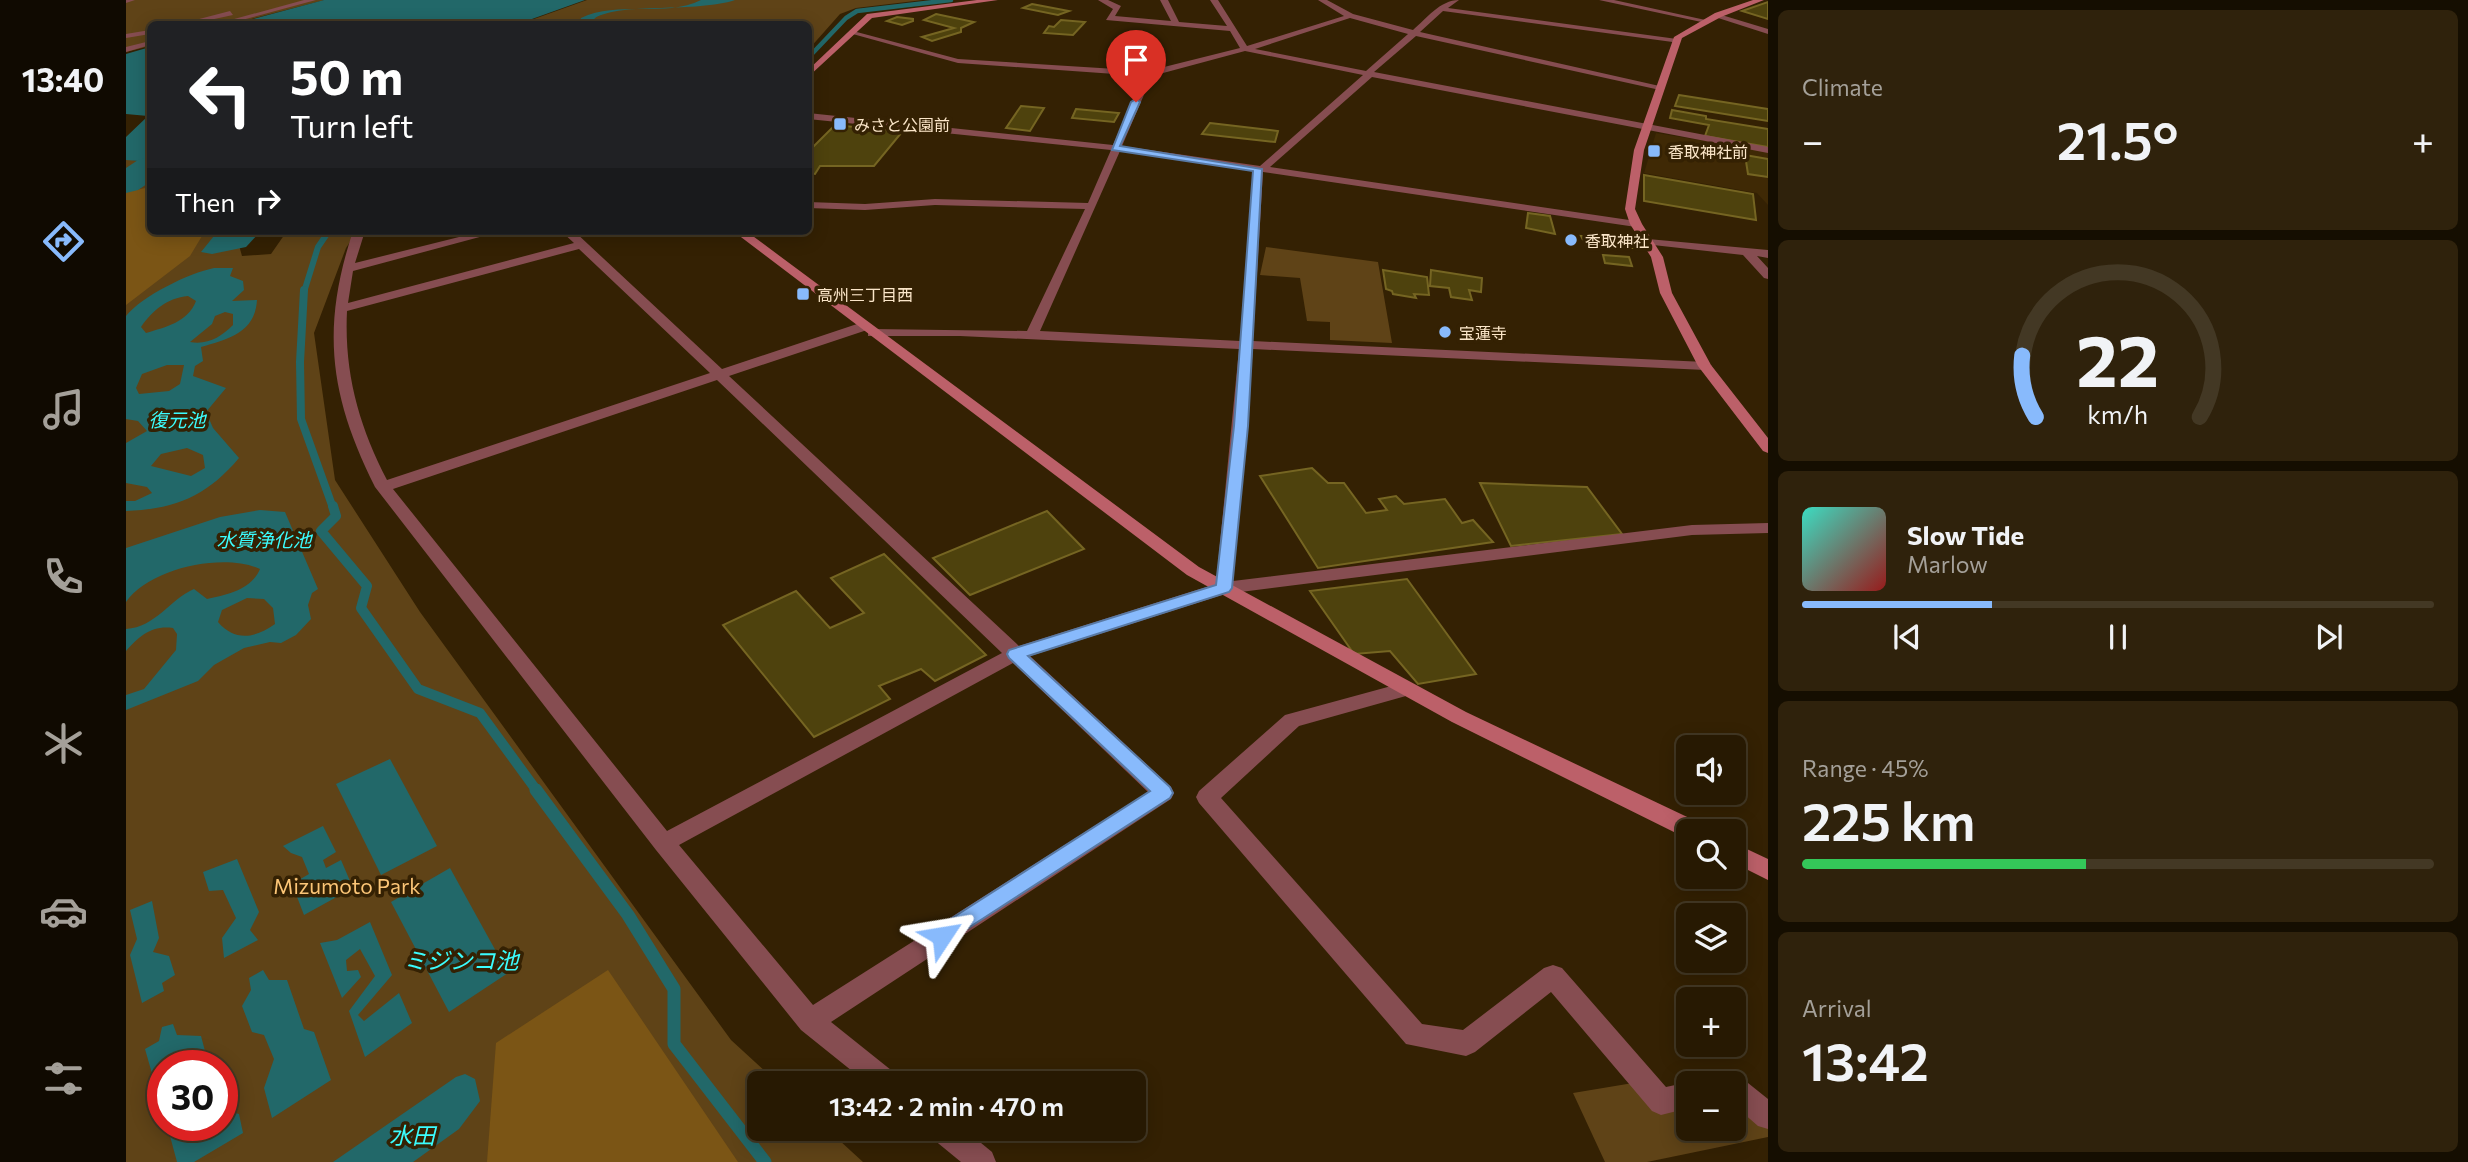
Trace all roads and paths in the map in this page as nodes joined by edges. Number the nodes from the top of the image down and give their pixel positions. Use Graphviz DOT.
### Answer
graph roads {
  1 [pos="131,0"];
  2 [pos="312,0"];
  3 [pos="995,0"];
  4 [pos="1102,0"];
  5 [pos="1164,0"];
  6 [pos="1214,0"];
  7 [pos="1322,0"];
  8 [pos="1455,0"];
  9 [pos="1603,0"];
  10 [pos="1760,0"];
  11 [pos="126,1"];
  12 [pos="258,4"];
  13 [pos="1441,9"];
  14 [pos="1718,15"];
  15 [pos="1350,16"];
  16 [pos="195,21"];
  17 [pos="232,21"];
  18 [pos="1706,21"];
  19 [pos="1175,24"];
  20 [pos="1232,29"];
  21 [pos="147,32"];
  22 [pos="1768,32"];
  23 [pos="853,33"];
  24 [pos="1414,33"];
  25 [pos="126,36"];
  26 [pos="1677,41"];
  27 [pos="147,44"];
  28 [pos="1245,49"];
  29 [pos="126,50"];
  30 [pos="812,71"];
  31 [pos="1370,73"];
  32 [pos="1148,74"];
  33 [pos="1660,87"];
  34 [pos="812,116"];
  35 [pos="1646,129"];
  36 [pos="1115,148"];
  37 [pos="1768,150"];
  38 [pos="1260,169"];
  39 [pos="812,205"];
  40 [pos="1091,206"];
  41 [pos="1636,224"];
  42 [pos="358,235"];
  43 [pos="480,235"];
  44 [pos="571,235"];
  45 [pos="744,235"];
  46 [pos="1648,242"];
  47 [pos="581,245"];
  48 [pos="1746,251"];
  49 [pos="1768,254"];
  50 [pos="346,269"];
  51 [pos="1768,275"];
  52 [pos="341,309"];
  53 [pos="869,330"];
  54 [pos="1032,335"];
  55 [pos="1244,346"];
  56 [pos="1705,366"];
  57 [pos="718,374"];
  58 [pos="1768,448"];
  59 [pos="383,487"];
  60 [pos="1768,528"];
  61 [pos="1224,588"];
  62 [pos="1015,654"];
  63 [pos="1406,689"];
  64 [pos="1676,822"];
  65 [pos="664,843"];
  66 [pos="1746,858"];
  67 [pos="1768,870"];
  68 [pos="810,1021"];
  69 [pos="872,1071"];
  70 [pos="1676,1098"];
  71 [pos="1746,1098"];
  72 [pos="1768,1116"];
  73 [pos="957,1141"];
  74 [pos="982,1162"];
  1 -- 11 [label="street"];
  2 -- 17 [label="street"];
  3 -- 23 [label="street"];
  4 -- 19 [label="street"];
  5 -- 19 [label="street"];
  6 -- 20 [label="street"];
  7 -- 15 [label="street"];
  8 -- 13 [label="street"];
  9 -- 18 [label="street"];
  10 -- 14 [label="street"];
  12 -- 16 [label="street"];
  13 -- 24 [label="street"];
  13 -- 26 [label="street"];
  14 -- 18 [label="street"];
  14 -- 22 [label="street"];
  15 -- 24 [label="street"];
  15 -- 28 [label="street"];
  18 -- 26 [label="street"];
  19 -- 20 [label="street"];
  20 -- 28 [label="street"];
  21 -- 25 [label="street"];
  23 -- 30 [label="street"];
  23 -- 32 [label="street"];
  24 -- 31 [label="street"];
  24 -- 33 [label="street"];
  26 -- 33 [label="street"];
  27 -- 29 [label="street"];
  28 -- 31 [label="street"];
  28 -- 32 [label="street"];
  31 -- 35 [label="street"];
  31 -- 38 [label="street"];
  32 -- 36 [label="street"];
  33 -- 35 [label="street"];
  34 -- 36 [label="street"];
  35 -- 37 [label="street"];
  35 -- 41 [label="street"];
  36 -- 38 [label="street"];
  36 -- 40 [label="street"];
  38 -- 41 [label="street"];
  38 -- 55 [label="street"];
  39 -- 40 [label="street"];
  40 -- 54 [label="street"];
  41 -- 46 [label="street"];
  42 -- 50 [label="street"];
  43 -- 50 [label="street"];
  44 -- 47 [label="street"];
  45 -- 53 [label="street"];
  46 -- 48 [label="street"];
  46 -- 56 [label="street"];
  47 -- 52 [label="street"];
  47 -- 57 [label="street"];
  48 -- 49 [label="street"];
  48 -- 51 [label="street"];
  50 -- 52 [label="street"];
  52 -- 59 [label="street"];
  53 -- 54 [label="street"];
  53 -- 57 [label="street"];
  53 -- 61 [label="street"];
  54 -- 55 [label="street"];
  55 -- 56 [label="street"];
  55 -- 61 [label="street"];
  56 -- 58 [label="street"];
  57 -- 59 [label="street"];
  57 -- 62 [label="street"];
  59 -- 65 [label="street"];
  60 -- 61 [label="street"];
  61 -- 62 [label="street"];
  61 -- 63 [label="street"];
  62 -- 65 [label="street"];
  62 -- 68 [label="street"];
  63 -- 64 [label="street"];
  63 -- 70 [label="street"];
  65 -- 68 [label="street"];
  66 -- 67 [label="street"];
  68 -- 69 [label="street"];
  71 -- 72 [label="street"];
  73 -- 74 [label="street"];
}
